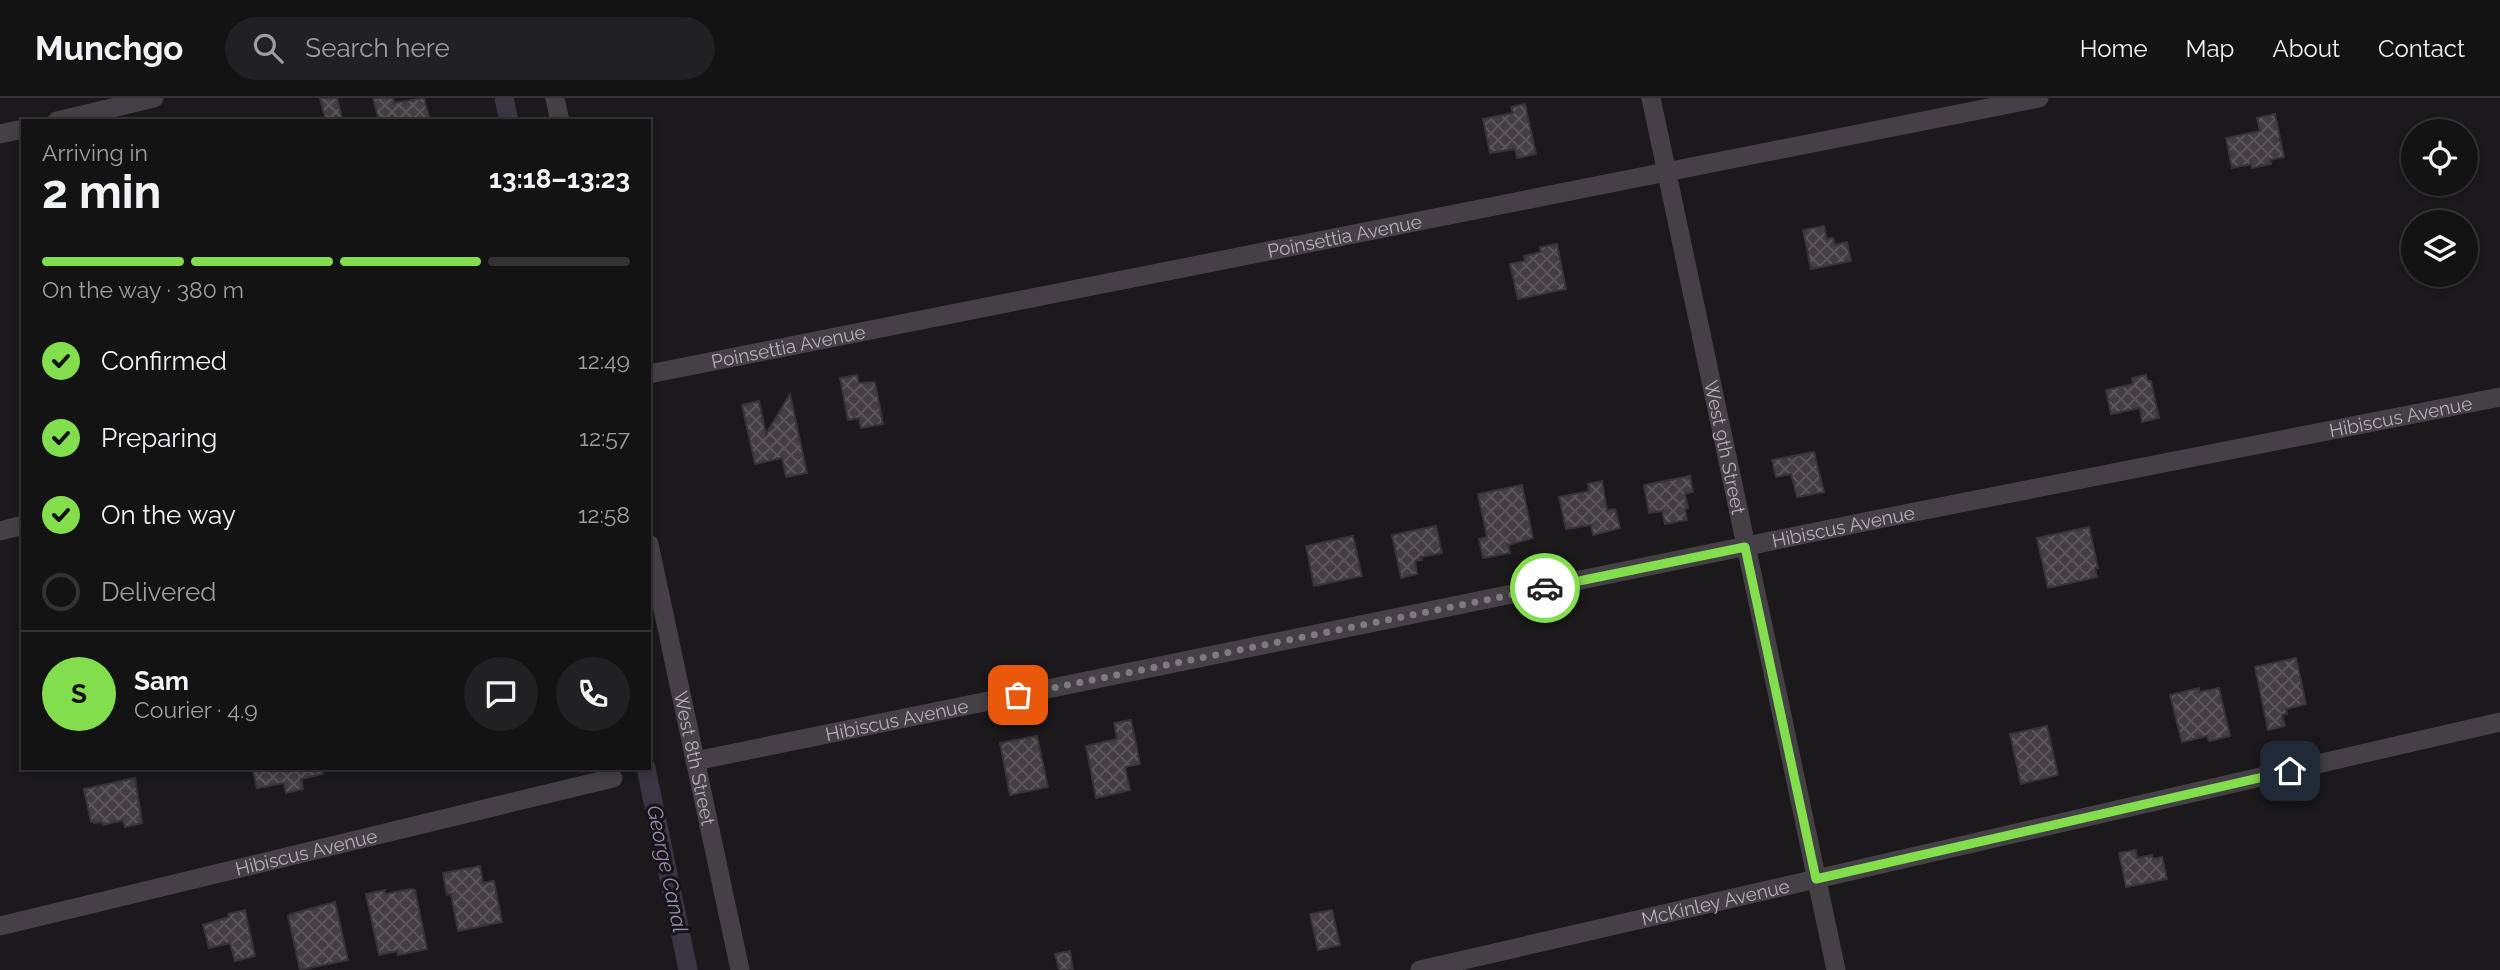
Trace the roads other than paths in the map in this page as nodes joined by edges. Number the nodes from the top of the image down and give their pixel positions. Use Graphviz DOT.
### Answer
graph roads {
  1 [pos="154,98"];
  2 [pos="555,98"];
  3 [pos="1651,98"];
  4 [pos="2039,98"];
  5 [pos="65,119"];
  6 [pos="560,119"];
  7 [pos="21,129"];
  8 [pos="0,134"];
  9 [pos="1667,172"];
  10 [pos="651,374"];
  11 [pos="2500,397"];
  12 [pos="21,526"];
  13 [pos="0,531"];
  14 [pos="1745,547"];
  15 [pos="651,553"];
  16 [pos="2500,722"];
  17 [pos="695,761"];
  18 [pos="613,778"];
  19 [pos="1816,879"];
  20 [pos="0,926"];
  21 [pos="740,970"];
  22 [pos="1420,970"];
  23 [pos="1836,970"];
  1 -- 5 [label="street"];
  2 -- 6 [label="street"];
  3 -- 9 [label="street, West 9th Street"];
  4 -- 9 [label="street, Poinsettia Avenue"];
  7 -- 8 [label="street"];
  9 -- 10 [label="street, Poinsettia Avenue"];
  9 -- 14 [label="street, West 9th Street"];
  11 -- 14 [label="street, Hibiscus Avenue"];
  12 -- 13 [label="street"];
  14 -- 17 [label="street, Hibiscus Avenue"];
  14 -- 19 [label="street, West 9th Street"];
  15 -- 17 [label="street, West 8th Street"];
  16 -- 19 [label="street, McKinley Avenue"];
  17 -- 21 [label="street, West 8th Street"];
  18 -- 20 [label="street, Hibiscus Avenue"];
  19 -- 22 [label="street, McKinley Avenue"];
  19 -- 23 [label="street, West 9th Street"];
}
